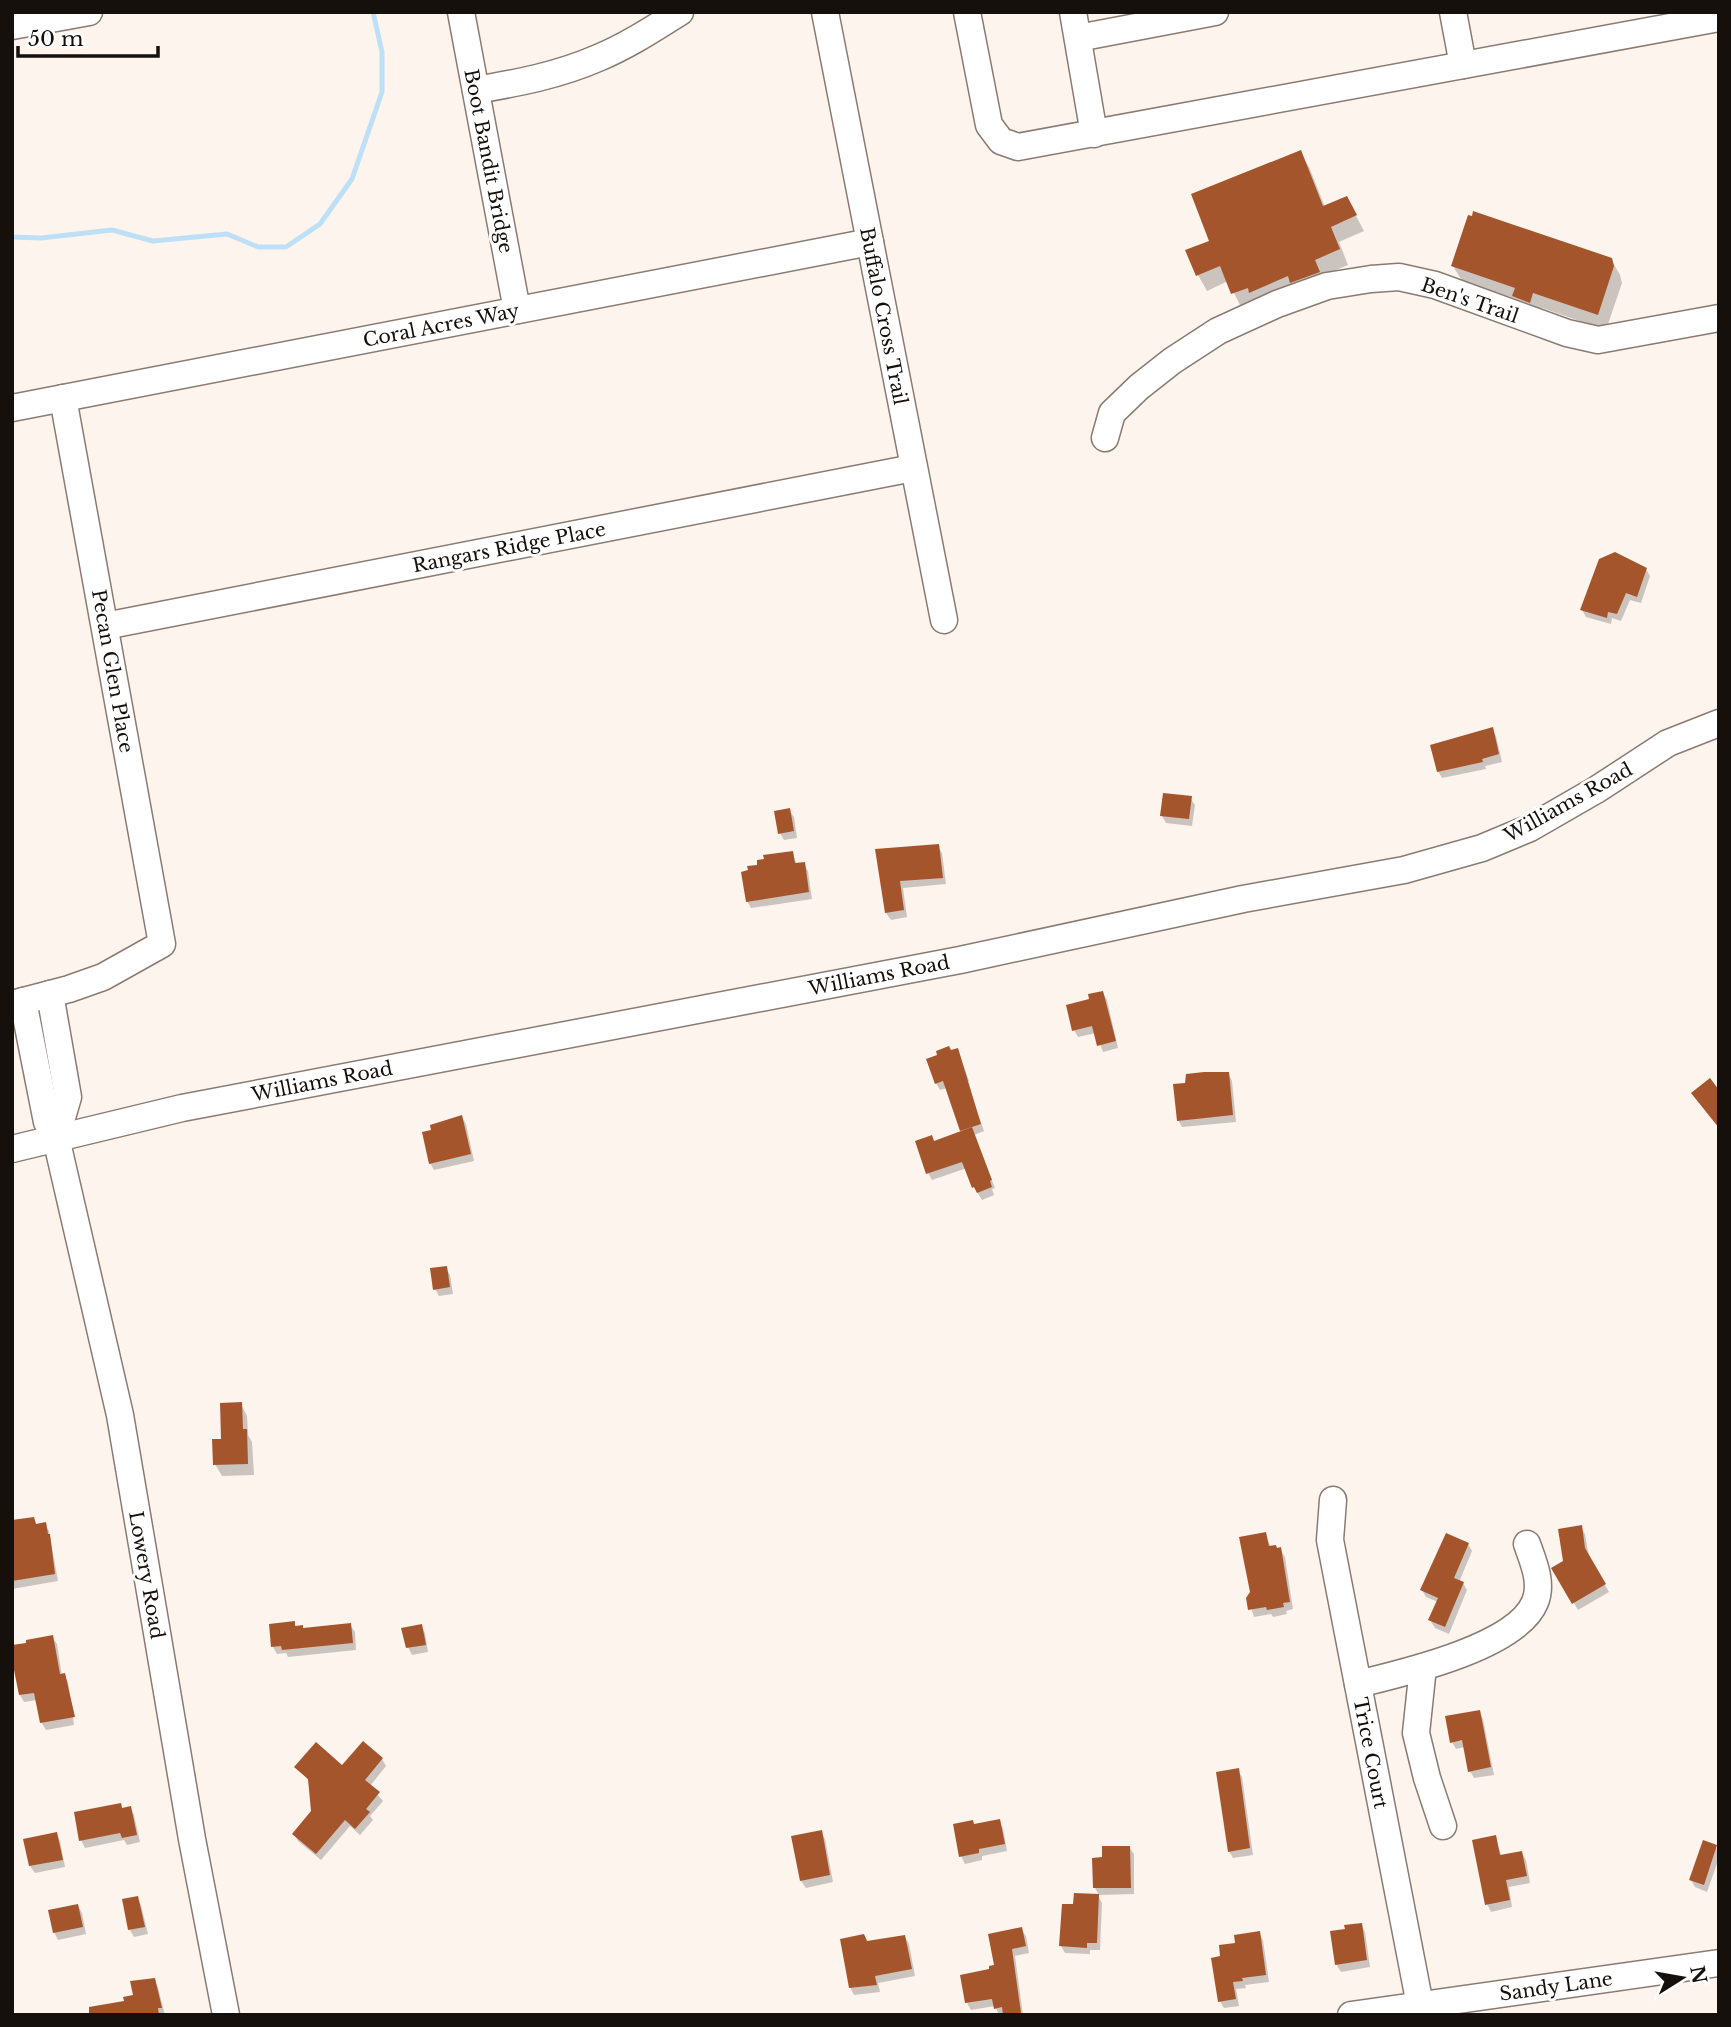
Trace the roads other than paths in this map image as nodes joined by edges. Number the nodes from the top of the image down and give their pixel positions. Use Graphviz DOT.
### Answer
graph roads {
  1 [pos="89,12"];
  2 [pos="461,12"];
  3 [pos="680,12"];
  4 [pos="825,12"];
  5 [pos="967,12"];
  6 [pos="1215,12"];
  7 [pos="1453,12"];
  8 [pos="1719,18"];
  9 [pos="1075,25"];
  10 [pos="12,26"];
  11 [pos="1463,65"];
  12 [pos="476,90"];
  13 [pos="1094,134"];
  14 [pos="870,242"];
  15 [pos="517,310"];
  16 [pos="1719,318"];
  17 [pos="63,398"];
  18 [pos="12,408"];
  19 [pos="1105,438"];
  20 [pos="912,468"];
  21 [pos="944,620"];
  22 [pos="104,626"];
  23 [pos="1719,723"];
  24 [pos="50,994"];
  25 [pos="18,1002"];
  26 [pos="56,1138"];
  27 [pos="12,1149"];
  28 [pos="1332,1500"];
  29 [pos="1527,1544"];
  30 [pos="1423,1667"];
  31 [pos="1358,1684"];
  32 [pos="1443,1826"];
  33 [pos="1719,1964"];
  34 [pos="1420,2005"];
  35 [pos="226,2015"];
  36 [pos="1351,2015"];
  1 -- 10 [label="street"];
  2 -- 12 [label="street, Boot Bandit Bridge"];
  3 -- 12 [label="street"];
  4 -- 14 [label="street, Buffalo Cross Trail"];
  5 -- 13 [label="street"];
  6 -- 9 [label="street"];
  7 -- 11 [label="street"];
  8 -- 11 [label="street"];
  9 -- 13 [label="street"];
  11 -- 13 [label="street"];
  12 -- 15 [label="street, Boot Bandit Bridge"];
  14 -- 15 [label="street, Coral Acres Way"];
  14 -- 20 [label="street, Buffalo Cross Trail"];
  15 -- 17 [label="street, Coral Acres Way"];
  16 -- 19 [label="street, Ben's Trail"];
  17 -- 18 [label="street, Coral Acres Way"];
  17 -- 22 [label="street, Pecan Glen Place"];
  20 -- 21 [label="street, Buffalo Cross Trail"];
  20 -- 22 [label="street, Rangars Ridge Place"];
  22 -- 24 [label="street, Pecan Glen Place"];
  23 -- 26 [label="street, Williams Road"];
  24 -- 25 [label="street"];
  24 -- 26 [label="street, Lowery Road"];
  25 -- 26 [label="street, Lowery Road"];
  26 -- 27 [label="street, Williams Road"];
  26 -- 35 [label="street, Lowery Road"];
  28 -- 31 [label="street, Trice Court"];
  29 -- 30 [label="street"];
  30 -- 31 [label="street"];
  30 -- 32 [label="street"];
  31 -- 34 [label="street, Trice Court"];
  33 -- 34 [label="street, Sandy Lane"];
  34 -- 36 [label="street, Sandy Lane"];
}
